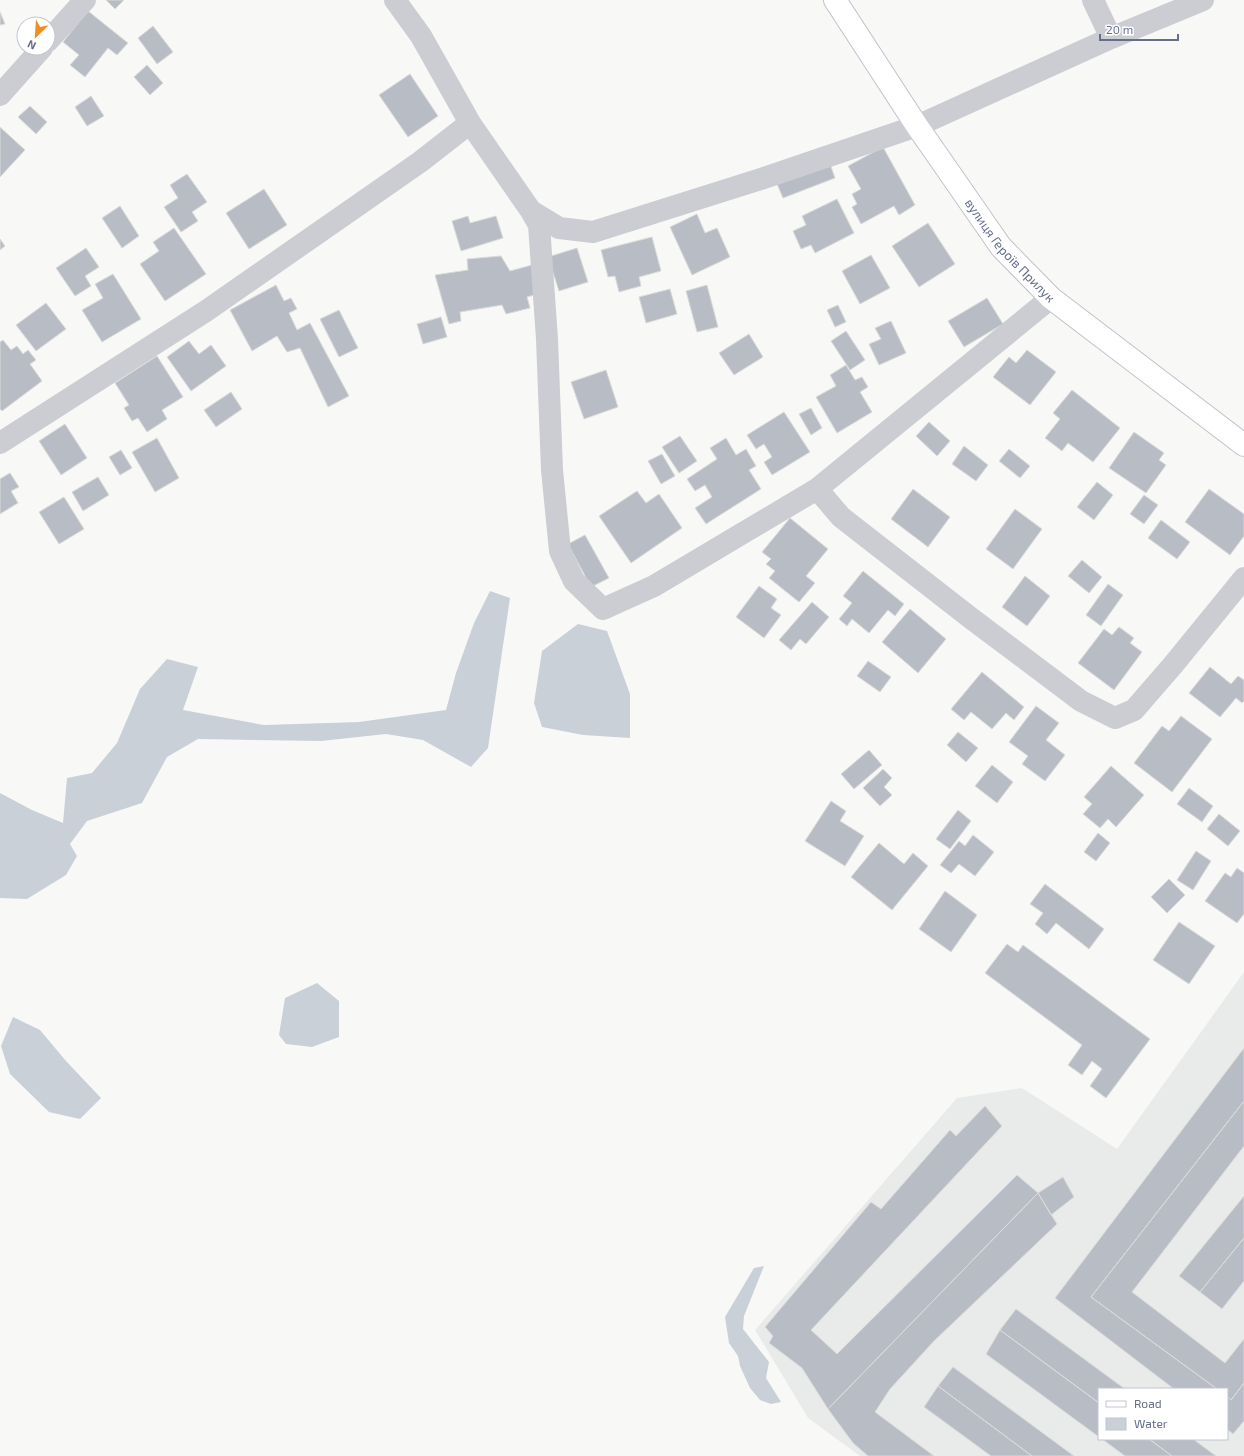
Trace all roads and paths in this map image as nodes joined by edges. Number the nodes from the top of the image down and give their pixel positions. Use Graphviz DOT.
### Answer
graph roads {
  1 [pos="85,0"];
  2 [pos="395,0"];
  3 [pos="835,0"];
  4 [pos="1094,0"];
  5 [pos="1203,0"];
  6 [pos="56,33"];
  7 [pos="1111,38"];
  8 [pos="35,56"];
  9 [pos="0,95"];
  10 [pos="470,123"];
  11 [pos="917,126"];
  12 [pos="531,211"];
  13 [pos="1051,298"];
  14 [pos="0,444"];
  15 [pos="1244,445"];
  16 [pos="817,489"];
  17 [pos="1244,578"];
  1 -- 6 [label="street"];
  2 -- 10 [label="street"];
  3 -- 11 [label="main road, вулиця Героїв Прилук"];
  4 -- 7 [label="street"];
  5 -- 7 [label="street"];
  7 -- 11 [label="street"];
  8 -- 9 [label="street"];
  10 -- 12 [label="street"];
  10 -- 14 [label="street"];
  11 -- 12 [label="street"];
  11 -- 13 [label="main road, вулиця Героїв Прилук"];
  12 -- 16 [label="street"];
  13 -- 15 [label="main road, вулиця Героїв Прилук"];
  13 -- 16 [label="street"];
  16 -- 17 [label="street"];
}
